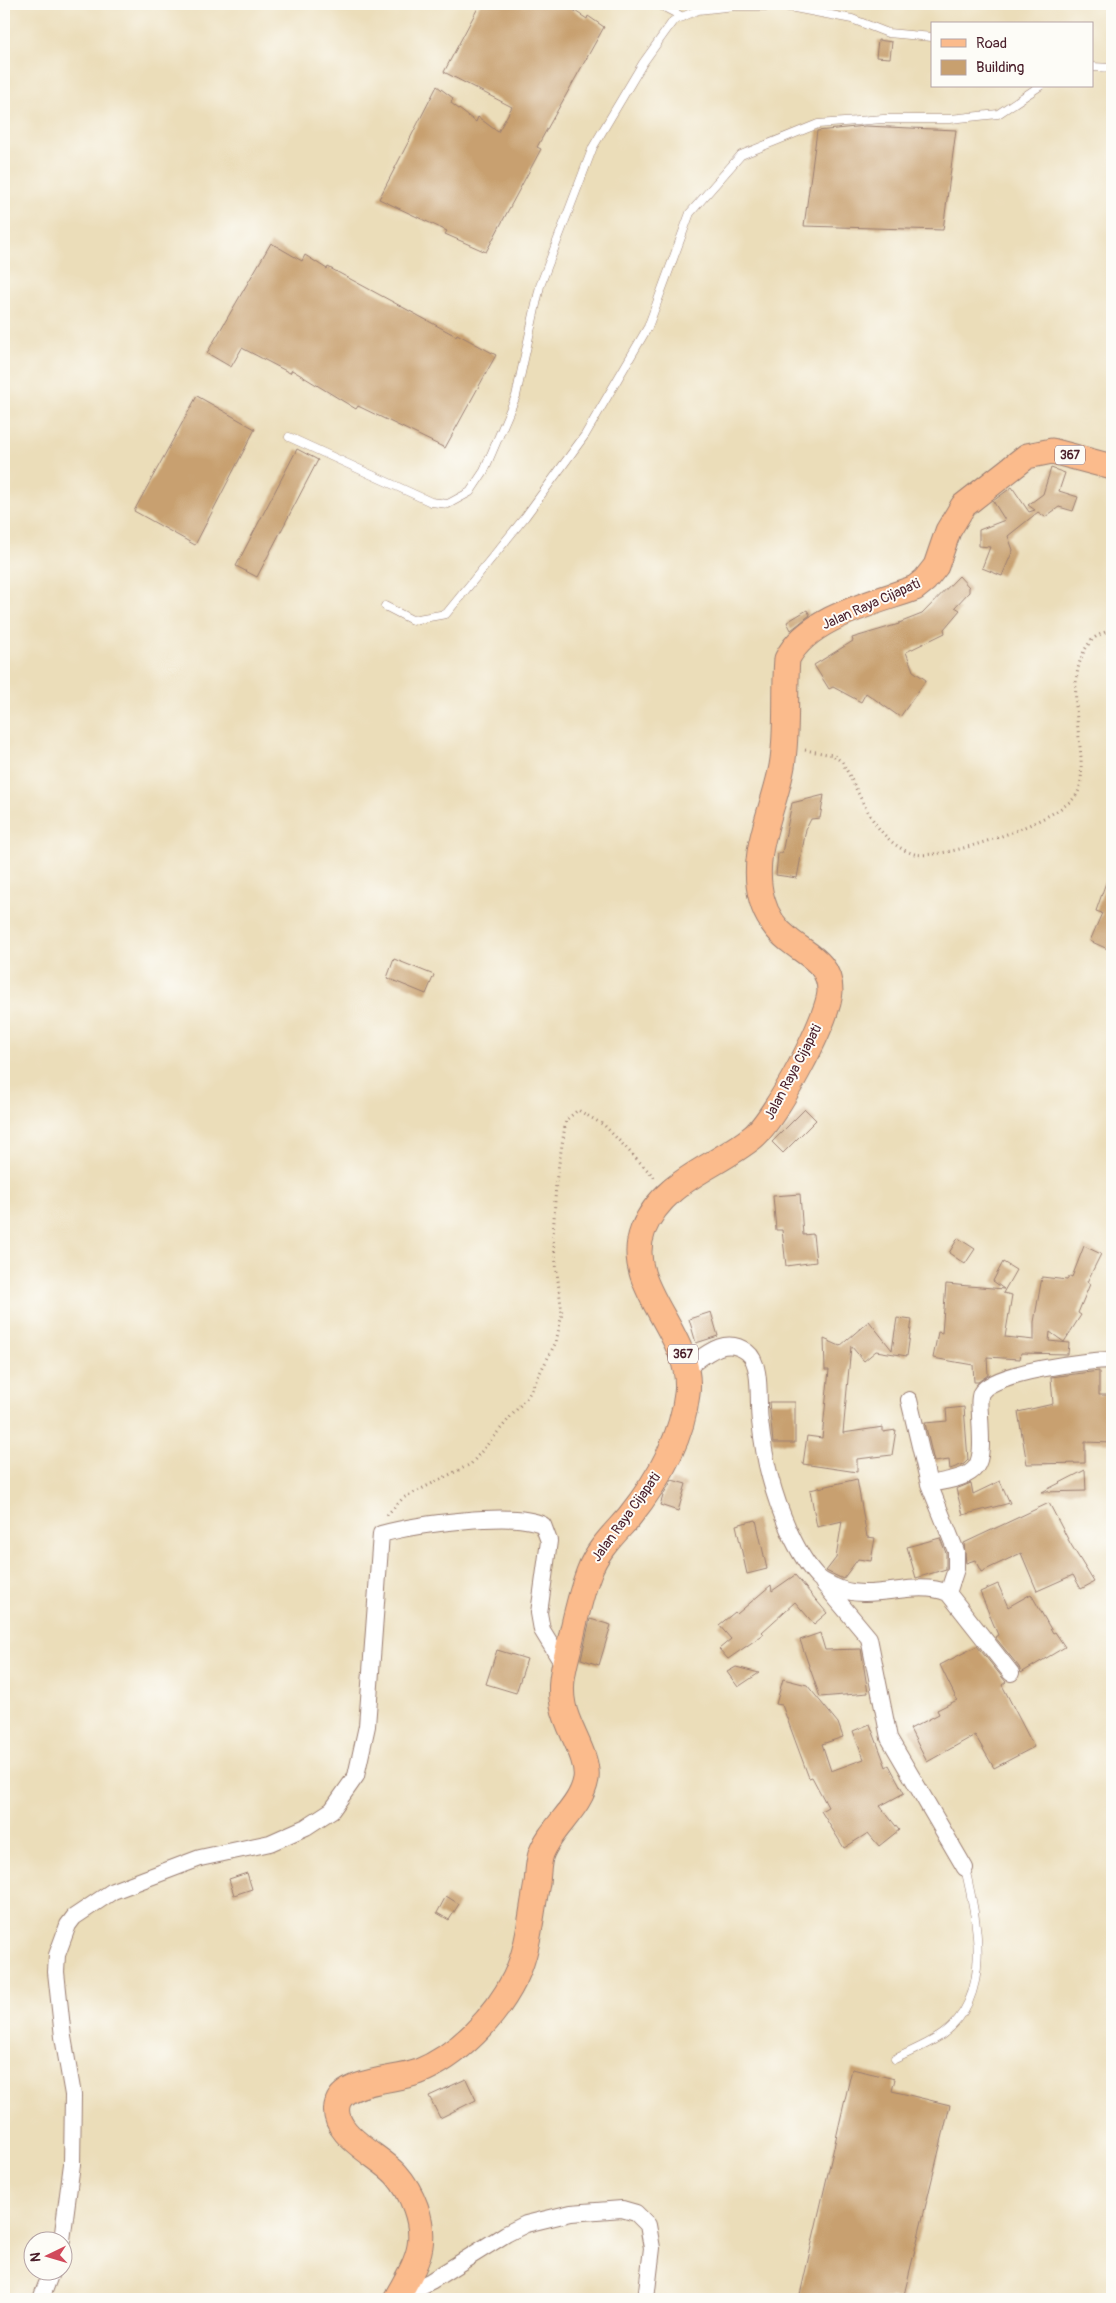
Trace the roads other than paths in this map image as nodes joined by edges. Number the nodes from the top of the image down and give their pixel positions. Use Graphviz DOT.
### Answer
graph roads {
  1 [pos="658,4"];
  2 [pos="683,17"];
  3 [pos="931,37"];
  4 [pos="1094,67"];
  5 [pos="1112,68"];
  6 [pos="1037,88"];
  7 [pos="289,437"];
  8 [pos="1112,467"];
  9 [pos="384,606"];
  10 [pos="1112,1360"];
  11 [pos="687,1368"];
  12 [pos="910,1400"];
  13 [pos="929,1484"];
  14 [pos="820,1579"];
  15 [pos="948,1594"];
  16 [pos="564,1666"];
  17 [pos="1011,1673"];
  18 [pos="965,1868"];
  19 [pos="896,2059"];
  20 [pos="63,2230"];
  21 [pos="48,2280"];
  22 [pos="41,2299"];
  23 [pos="396,2299"];
  24 [pos="646,2299"];
  1 -- 2 [label="lane"];
  2 -- 3 [label="lane"];
  2 -- 7 [label="lane"];
  4 -- 5 [label="lane"];
  6 -- 9 [label="lane"];
  8 -- 11 [label="main road, Jalan Raya Cijapati / 367"];
  10 -- 13 [label="street"];
  11 -- 14 [label="street"];
  11 -- 16 [label="main road, Jalan Raya Cijapati / 367"];
  12 -- 13 [label="street"];
  13 -- 15 [label="street"];
  14 -- 15 [label="street"];
  14 -- 18 [label="street"];
  15 -- 17 [label="street"];
  16 -- 20 [label="street"];
  16 -- 23 [label="main road, Jalan Raya Cijapati / 367"];
  18 -- 19 [label="lane"];
  21 -- 22 [label="street"];
  23 -- 24 [label="street"];
}
